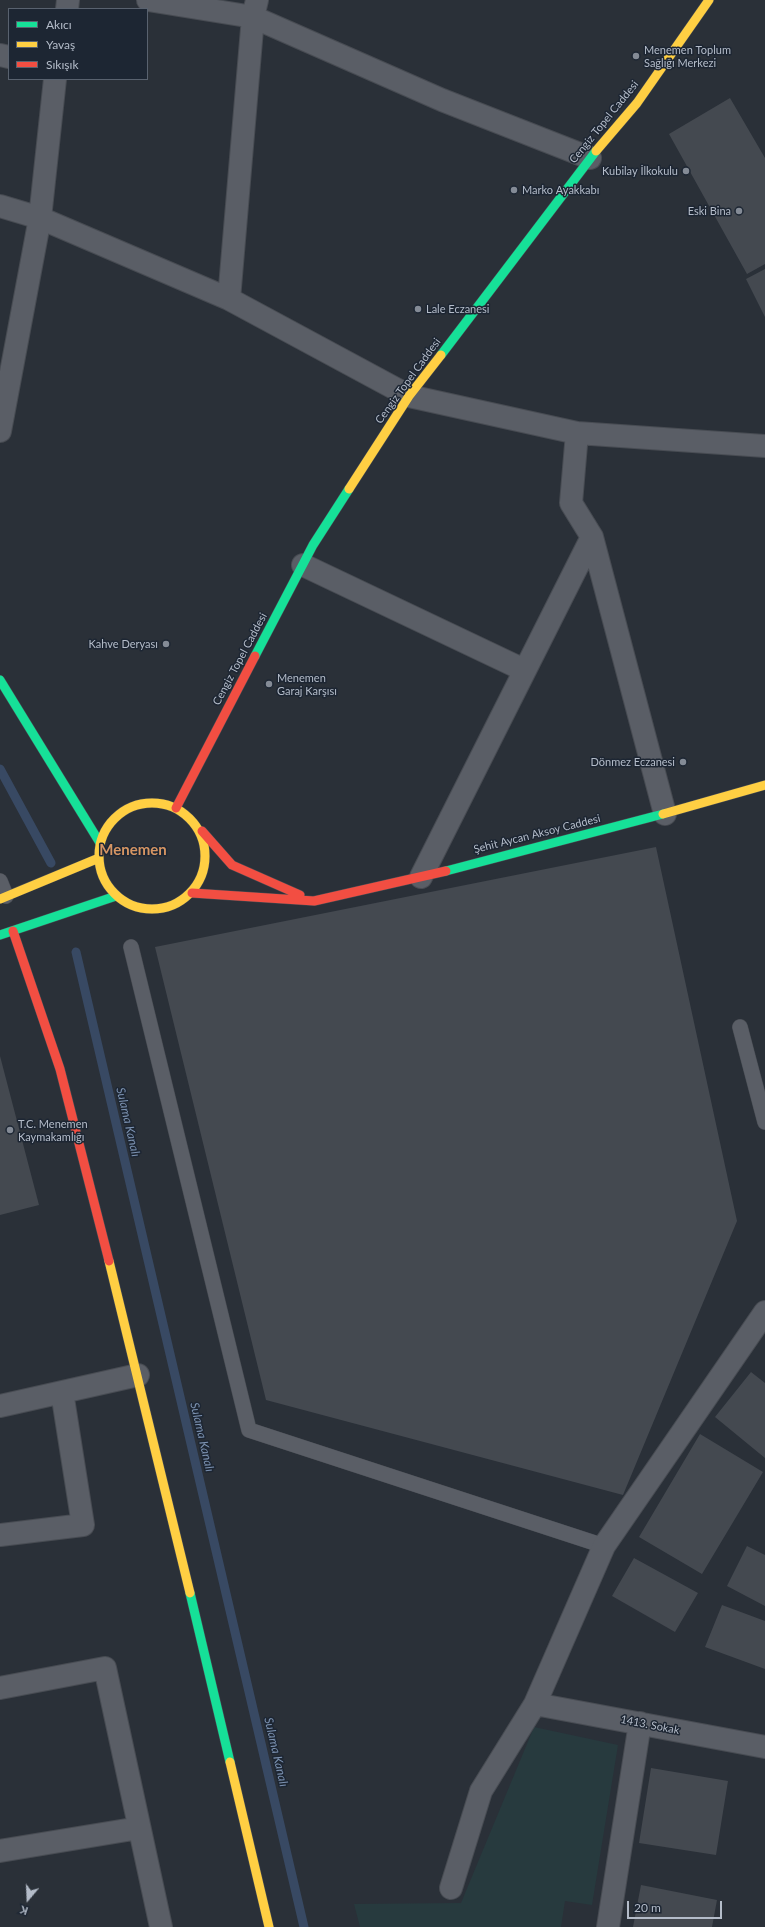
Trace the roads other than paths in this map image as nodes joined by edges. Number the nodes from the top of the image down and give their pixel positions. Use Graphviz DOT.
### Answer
graph roads {
  1 [pos="148,0"];
  2 [pos="709,0"];
  3 [pos="255,9"];
  4 [pos="55,80"];
  5 [pos="590,158"];
  6 [pos="0,206"];
  7 [pos="40,218"];
  8 [pos="229,299"];
  9 [pos="409,396"];
  10 [pos="0,431"];
  11 [pos="578,433"];
  12 [pos="765,446"];
  13 [pos="592,537"];
  14 [pos="302,565"];
  15 [pos="524,670"];
  16 [pos="0,680"];
  17 [pos="765,785"];
  18 [pos="176,808"];
  19 [pos="666,814"];
  20 [pos="198,828"];
  21 [pos="100,843"];
  22 [pos="99,858"];
  23 [pos="421,877"];
  24 [pos="0,881"];
  25 [pos="192,893"];
  26 [pos="116,896"];
  27 [pos="3,897"];
  28 [pos="314,901"];
  29 [pos="14,931"];
  30 [pos="0,935"];
  31 [pos="131,947"];
  32 [pos="740,1027"];
  33 [pos="765,1122"];
  34 [pos="763,1320"];
  35 [pos="138,1375"];
  36 [pos="62,1392"];
  37 [pos="0,1406"];
  38 [pos="0,1535"];
  39 [pos="604,1546"];
  40 [pos="0,1688"];
  41 [pos="535,1704"];
  42 [pos="640,1723"];
  43 [pos="765,1747"];
  44 [pos="139,1828"];
  45 [pos="0,1851"];
  46 [pos="451,1888"];
  47 [pos="161,1927"];
  48 [pos="269,1927"];
  49 [pos="608,1927"];
  1 -- 3 [label="street"];
  2 -- 5 [label="street, Cengiz Topel Caddesi"];
  3 -- 5 [label="street"];
  3 -- 8 [label="street"];
  4 -- 7 [label="street"];
  5 -- 9 [label="street, Cengiz Topel Caddesi"];
  6 -- 7 [label="street"];
  7 -- 8 [label="street"];
  7 -- 10 [label="street"];
  8 -- 9 [label="street"];
  9 -- 11 [label="street"];
  9 -- 14 [label="street, Cengiz Topel Caddesi"];
  11 -- 12 [label="street"];
  11 -- 13 [label="street"];
  13 -- 15 [label="street"];
  13 -- 19 [label="street"];
  14 -- 15 [label="street"];
  14 -- 18 [label="street, Cengiz Topel Caddesi"];
  15 -- 23 [label="street"];
  16 -- 21 [label="street"];
  17 -- 19 [label="street, Şehit Aycan Aksoy Caddesi"];
  18 -- 20 [label="street"];
  18 -- 21 [label="street"];
  19 -- 23 [label="street, Şehit Aycan Aksoy Caddesi"];
  20 -- 25 [label="street"];
  20 -- 28 [label="street"];
  21 -- 22 [label="street"];
  22 -- 26 [label="street"];
  22 -- 27 [label="street"];
  23 -- 28 [label="street, Şehit Aycan Aksoy Caddesi"];
  24 -- 27 [label="lane"];
  25 -- 26 [label="street"];
  25 -- 28 [label="street, Şehit Aycan Aksoy Caddesi"];
  26 -- 29 [label="street"];
  29 -- 30 [label="street"];
  29 -- 35 [label="street"];
  31 -- 39 [label="lane"];
  32 -- 33 [label="lane"];
  34 -- 39 [label="street"];
  35 -- 36 [label="street"];
  35 -- 48 [label="street"];
  36 -- 37 [label="street"];
  36 -- 38 [label="street"];
  39 -- 41 [label="street"];
  40 -- 44 [label="street"];
  41 -- 42 [label="street, 1413. Sokak"];
  41 -- 46 [label="street"];
  42 -- 43 [label="street, 1413. Sokak"];
  42 -- 49 [label="street"];
  44 -- 45 [label="street"];
  44 -- 47 [label="street"];
}
